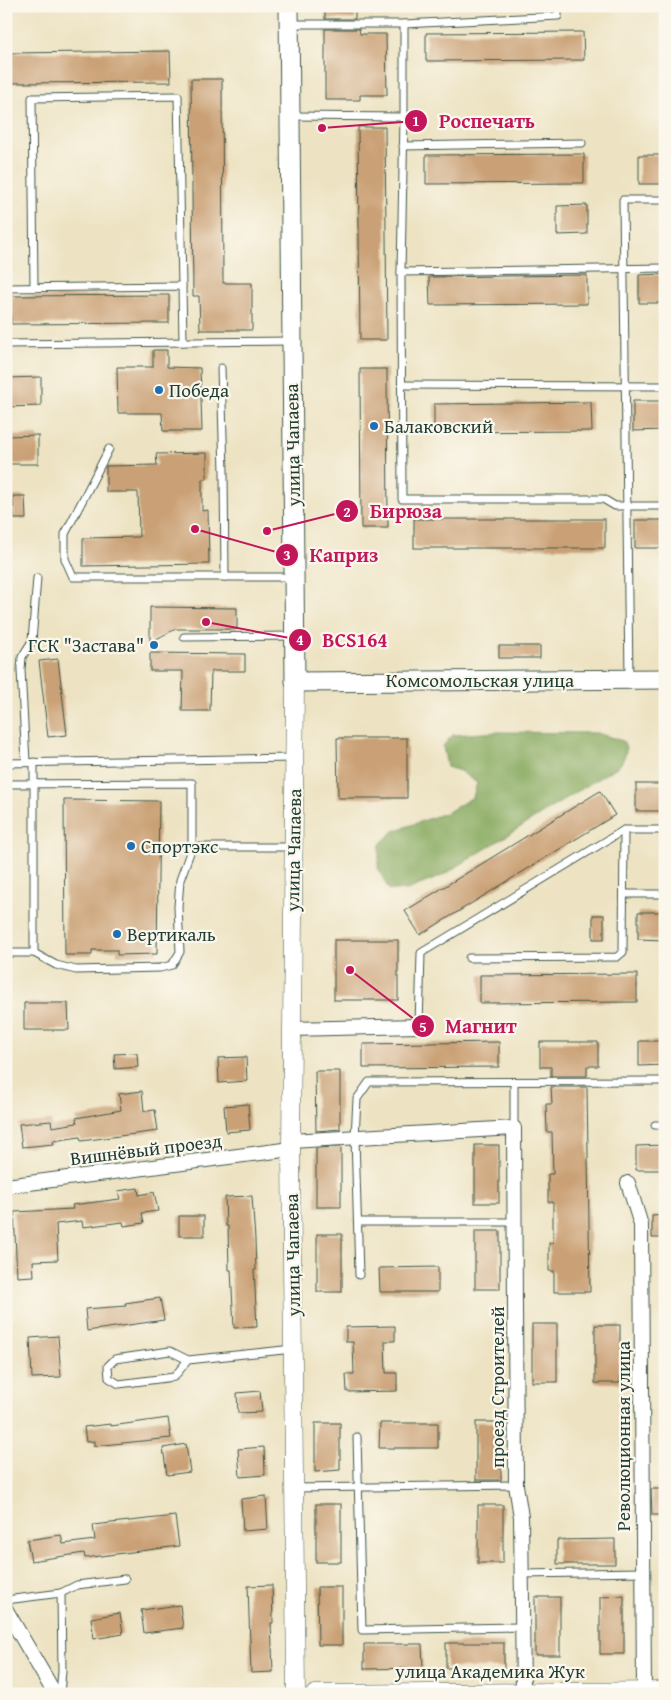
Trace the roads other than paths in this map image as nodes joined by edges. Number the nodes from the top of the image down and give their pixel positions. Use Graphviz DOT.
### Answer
graph roads {
  1 [pos="558,6"];
  2 [pos="289,15"];
  3 [pos="404,24"];
  4 [pos="290,116"];
  5 [pos="404,117"];
  6 [pos="582,143"];
  7 [pos="404,146"];
  8 [pos="665,200"];
  9 [pos="665,268"];
  10 [pos="624,269"];
  11 [pos="401,272"];
  12 [pos="182,286"];
  13 [pos="34,287"];
  14 [pos="6,288"];
  15 [pos="291,341"];
  16 [pos="183,342"];
  17 [pos="6,344"];
  18 [pos="221,368"];
  19 [pos="403,385"];
  20 [pos="665,386"];
  21 [pos="626,387"];
  22 [pos="109,449"];
  23 [pos="627,506"];
  24 [pos="665,506"];
  25 [pos="225,577"];
  26 [pos="294,577"];
  27 [pos="37,578"];
  28 [pos="295,636"];
  29 [pos="184,637"];
  30 [pos="629,679"];
  31 [pos="665,679"];
  32 [pos="295,682"];
  33 [pos="294,758"];
  34 [pos="6,762"];
  35 [pos="30,762"];
  36 [pos="6,784"];
  37 [pos="34,784"];
  38 [pos="624,830"];
  39 [pos="665,830"];
  40 [pos="192,846"];
  41 [pos="293,847"];
  42 [pos="624,894"];
  43 [pos="665,894"];
  44 [pos="6,953"];
  45 [pos="34,953"];
  46 [pos="469,958"];
  47 [pos="419,1026"];
  48 [pos="291,1029"];
  49 [pos="665,1081"];
  50 [pos="514,1082"];
  51 [pos="655,1125"];
  52 [pos="665,1125"];
  53 [pos="514,1128"];
  54 [pos="355,1137"];
  55 [pos="291,1145"];
  56 [pos="628,1182"];
  57 [pos="6,1186"];
  58 [pos="358,1222"];
  59 [pos="515,1222"];
  60 [pos="359,1275"];
  61 [pos="293,1349"];
  62 [pos="188,1360"];
  63 [pos="358,1437"];
  64 [pos="516,1485"];
  65 [pos="359,1486"];
  66 [pos="294,1488"];
  67 [pos="643,1572"];
  68 [pos="522,1574"];
  69 [pos="125,1579"];
  70 [pos="61,1593"];
  71 [pos="6,1600"];
  72 [pos="6,1610"];
  73 [pos="522,1627"];
  74 [pos="523,1692"];
  75 [pos="655,1692"];
  76 [pos="556,1693"];
  77 [pos="55,1694"];
  78 [pos="60,1694"];
  79 [pos="296,1694"];
  80 [pos="315,1694"];
  1 -- 3 [label="lane"];
  2 -- 3 [label="lane"];
  2 -- 4 [label="main road, улица Чапаева"];
  3 -- 5 [label="lane"];
  4 -- 5 [label="lane"];
  4 -- 15 [label="main road, улица Чапаева"];
  5 -- 7 [label="lane"];
  6 -- 7 [label="lane"];
  7 -- 11 [label="lane"];
  8 -- 10 [label="lane"];
  9 -- 10 [label="lane"];
  10 -- 11 [label="lane"];
  10 -- 21 [label="lane"];
  11 -- 19 [label="lane"];
  12 -- 13 [label="lane"];
  12 -- 13 [label="lane"];
  12 -- 16 [label="lane"];
  13 -- 14 [label="lane"];
  15 -- 16 [label="lane"];
  15 -- 26 [label="main road, улица Чапаева"];
  16 -- 17 [label="lane"];
  18 -- 25 [label="lane"];
  19 -- 21 [label="lane"];
  19 -- 23 [label="lane"];
  20 -- 21 [label="lane"];
  21 -- 23 [label="lane"];
  22 -- 25 [label="lane"];
  23 -- 24 [label="lane"];
  23 -- 30 [label="lane"];
  25 -- 26 [label="lane"];
  26 -- 28 [label="main road, улица Чапаева"];
  27 -- 35 [label="lane"];
  28 -- 29 [label="lane"];
  28 -- 32 [label="main road, улица Чапаева"];
  30 -- 31 [label="main road, Комсомольская улица"];
  30 -- 32 [label="main road, Комсомольская улица"];
  32 -- 33 [label="street, улица Чапаева"];
  33 -- 35 [label="lane"];
  33 -- 41 [label="street, улица Чапаева"];
  34 -- 35 [label="lane"];
  35 -- 37 [label="lane"];
  36 -- 37 [label="lane"];
  37 -- 40 [label="lane"];
  37 -- 45 [label="lane"];
  38 -- 39 [label="lane"];
  38 -- 42 [label="lane"];
  38 -- 47 [label="lane"];
  40 -- 41 [label="lane"];
  40 -- 45 [label="lane"];
  41 -- 48 [label="street, улица Чапаева"];
  42 -- 43 [label="lane"];
  42 -- 46 [label="lane"];
  44 -- 45 [label="lane"];
  47 -- 48 [label="street"];
  48 -- 55 [label="street, улица Чапаева"];
  49 -- 50 [label="lane"];
  50 -- 53 [label="lane, проезд Строителей"];
  50 -- 54 [label="lane"];
  51 -- 52 [label="lane"];
  53 -- 54 [label="street, Вишнёвый проезд"];
  53 -- 59 [label="street, проезд Строителей"];
  54 -- 55 [label="street, Вишнёвый проезд"];
  54 -- 58 [label="lane"];
  55 -- 57 [label="street, Вишнёвый проезд"];
  55 -- 61 [label="street, улица Чапаева"];
  56 -- 67 [label="street, Революционная улица"];
  58 -- 59 [label="lane"];
  58 -- 60 [label="lane"];
  59 -- 64 [label="street, проезд Строителей"];
  61 -- 62 [label="lane"];
  61 -- 66 [label="street, улица Чапаева"];
  62 -- 62 [label="lane"];
  63 -- 65 [label="lane"];
  64 -- 65 [label="lane"];
  64 -- 68 [label="street, проезд Строителей"];
  65 -- 66 [label="lane"];
  65 -- 73 [label="lane"];
  66 -- 79 [label="street, улица Чапаева"];
  67 -- 68 [label="lane"];
  67 -- 75 [label="street, Революционная улица"];
  68 -- 73 [label="street, проезд Строителей"];
  69 -- 70 [label="lane"];
  70 -- 71 [label="lane"];
  70 -- 78 [label="lane"];
  72 -- 77 [label="street"];
  73 -- 74 [label="street, проезд Строителей"];
  74 -- 76 [label="street, улица Академика Жук"];
  74 -- 80 [label="street, улица Академика Жук"];
  75 -- 76 [label="street, улица Академика Жук"];
}
